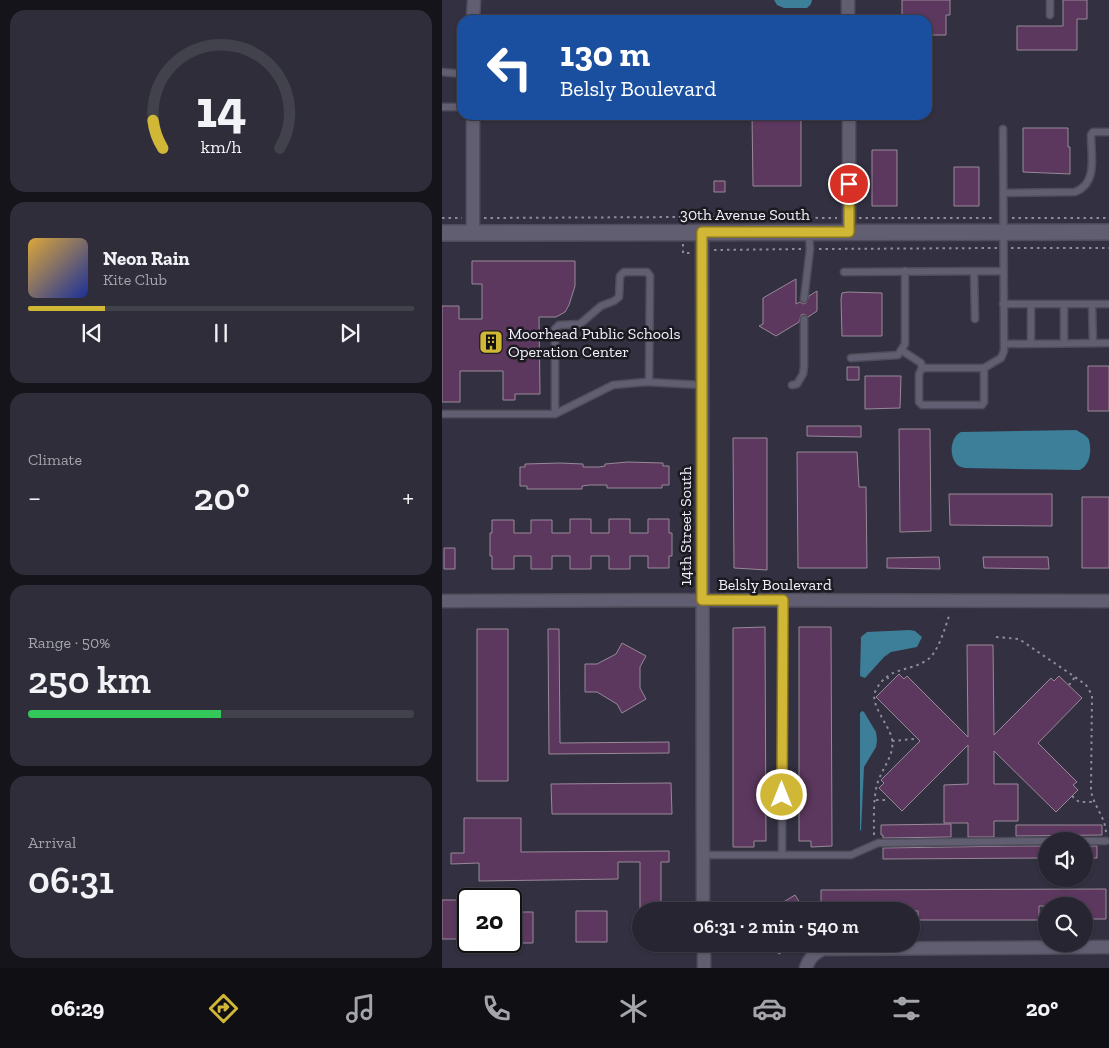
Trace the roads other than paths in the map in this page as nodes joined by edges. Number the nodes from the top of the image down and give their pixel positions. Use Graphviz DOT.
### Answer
graph roads {
  1 [pos="474,0"];
  2 [pos="848,0"];
  3 [pos="1050,0"];
  4 [pos="474,15"];
  5 [pos="848,15"];
  6 [pos="1050,15"];
  7 [pos="442,72"];
  8 [pos="457,74"];
  9 [pos="442,107"];
  10 [pos="457,107"];
  11 [pos="473,120"];
  12 [pos="849,120"];
  13 [pos="1003,130"];
  14 [pos="1108,132"];
  15 [pos="1003,193"];
  16 [pos="473,225"];
  17 [pos="849,225"];
  18 [pos="1003,225"];
  19 [pos="702,232"];
  20 [pos="809,232"];
  21 [pos="1108,232"];
  22 [pos="442,233"];
  23 [pos="905,271"];
  24 [pos="974,271"];
  25 [pos="1003,271"];
  26 [pos="844,272"];
  27 [pos="804,299"];
  28 [pos="1003,304"];
  29 [pos="1031,304"];
  30 [pos="1064,304"];
  31 [pos="1092,304"];
  32 [pos="1108,304"];
  33 [pos="804,319"];
  34 [pos="975,319"];
  35 [pos="1064,343"];
  36 [pos="1092,343"];
  37 [pos="1108,343"];
  38 [pos="1004,344"];
  39 [pos="1031,344"];
  40 [pos="901,350"];
  41 [pos="851,358"];
  42 [pos="922,368"];
  43 [pos="984,368"];
  44 [pos="649,382"];
  45 [pos="702,385"];
  46 [pos="792,385"];
  47 [pos="442,414"];
  48 [pos="555,414"];
  49 [pos="702,600"];
  50 [pos="783,600"];
  51 [pos="442,601"];
  52 [pos="1108,601"];
  53 [pos="1038,841"];
  54 [pos="1093,841"];
  55 [pos="1106,841"];
  56 [pos="703,855"];
  57 [pos="782,855"];
  58 [pos="703,902"];
  59 [pos="1108,947"];
  60 [pos="704,952"];
  61 [pos="704,968"];
  62 [pos="806,968"];
  1 -- 4 [label="street"];
  2 -- 5 [label="street"];
  3 -- 6 [label="lane"];
  7 -- 8 [label="lane"];
  9 -- 10 [label="lane"];
  11 -- 16 [label="street"];
  12 -- 17 [label="street"];
  13 -- 15 [label="lane"];
  14 -- 15 [label="lane"];
  15 -- 18 [label="lane"];
  16 -- 19 [label="street, 30th Avenue South"];
  16 -- 22 [label="street, 30th Avenue South"];
  17 -- 18 [label="street, 30th Avenue South"];
  17 -- 20 [label="street, 30th Avenue South"];
  18 -- 21 [label="street, 30th Avenue South"];
  18 -- 25 [label="lane"];
  19 -- 20 [label="street, 30th Avenue South"];
  19 -- 45 [label="street, 14th Street South"];
  20 -- 27 [label="lane"];
  23 -- 24 [label="lane"];
  23 -- 26 [label="lane"];
  23 -- 40 [label="lane"];
  24 -- 25 [label="lane"];
  24 -- 34 [label="lane"];
  25 -- 28 [label="lane"];
  28 -- 29 [label="lane"];
  28 -- 38 [label="lane"];
  29 -- 30 [label="lane"];
  29 -- 39 [label="lane"];
  30 -- 31 [label="lane"];
  30 -- 35 [label="lane"];
  31 -- 32 [label="lane"];
  31 -- 36 [label="lane"];
  33 -- 46 [label="lane"];
  35 -- 36 [label="lane"];
  35 -- 39 [label="lane"];
  36 -- 37 [label="lane"];
  38 -- 39 [label="lane"];
  38 -- 43 [label="lane"];
  40 -- 41 [label="lane"];
  40 -- 42 [label="lane"];
  42 -- 43 [label="lane"];
  42 -- 43 [label="lane"];
  44 -- 45 [label="lane"];
  44 -- 48 [label="lane"];
  44 -- 48 [label="lane"];
  45 -- 49 [label="street, 14th Street South"];
  47 -- 48 [label="lane"];
  49 -- 50 [label="street, Belsly Boulevard"];
  49 -- 51 [label="street, Belsly Boulevard"];
  49 -- 56 [label="street, 14th Street South"];
  50 -- 52 [label="street, Belsly Boulevard"];
  50 -- 57 [label="lane"];
  53 -- 57 [label="lane"];
  54 -- 55 [label="lane"];
  56 -- 57 [label="lane"];
  56 -- 58 [label="street, 14th Street South"];
  59 -- 62 [label="street"];
  60 -- 61 [label="street"];
}
